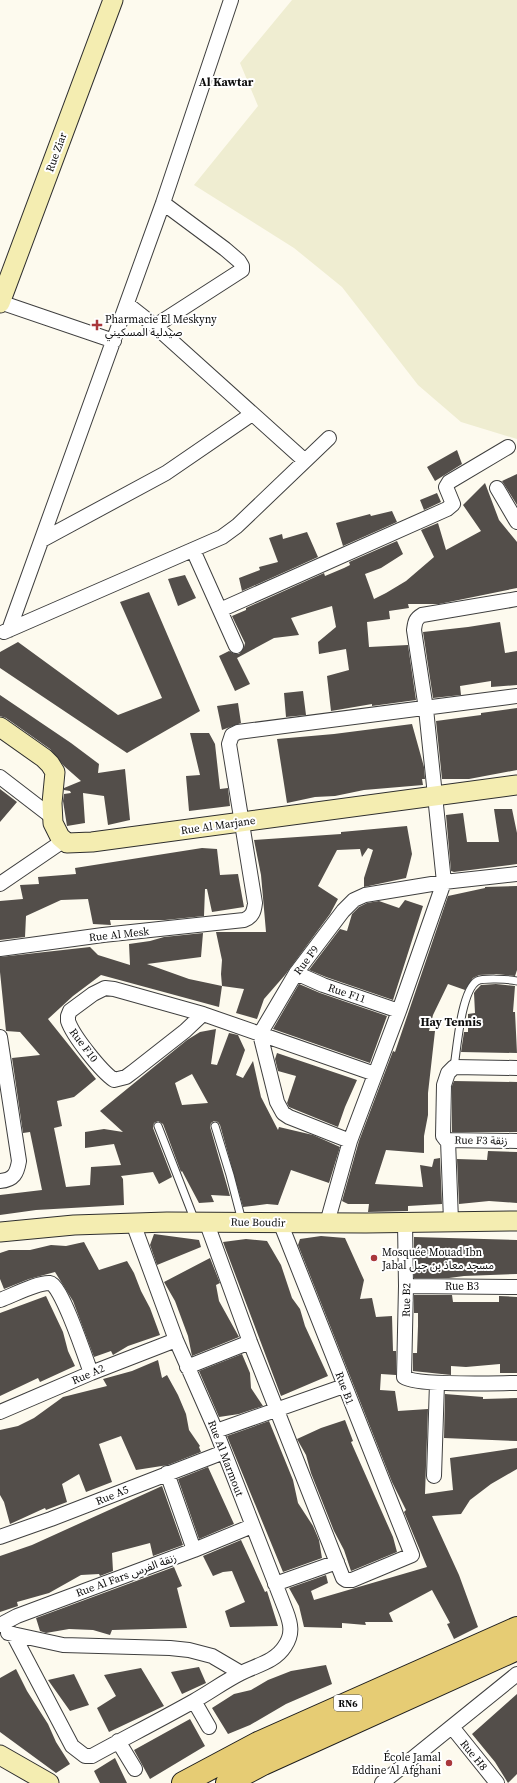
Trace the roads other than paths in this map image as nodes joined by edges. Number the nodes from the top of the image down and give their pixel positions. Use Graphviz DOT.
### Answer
graph roads {
  1 [pos="113,0"];
  2 [pos="231,0"];
  3 [pos="163,203"];
  4 [pos="0,302"];
  5 [pos="128,304"];
  6 [pos="155,326"];
  7 [pos="114,341"];
  8 [pos="252,414"];
  9 [pos="329,438"];
  10 [pos="508,447"];
  11 [pos="304,460"];
  12 [pos="496,488"];
  13 [pos="517,522"];
  14 [pos="42,540"];
  15 [pos="193,550"];
  16 [pos="517,599"];
  17 [pos="220,610"];
  18 [pos="4,632"];
  19 [pos="236,646"];
  20 [pos="517,696"];
  21 [pos="426,709"];
  22 [pos="0,727"];
  23 [pos="0,777"];
  24 [pos="517,785"];
  25 [pos="436,796"];
  26 [pos="52,817"];
  27 [pos="241,822"];
  28 [pos="63,841"];
  29 [pos="517,874"];
  30 [pos="444,882"];
  31 [pos="0,884"];
  32 [pos="0,949"];
  33 [pos="296,973"];
  34 [pos="517,981"];
  35 [pos="399,1011"];
  36 [pos="202,1014"];
  37 [pos="260,1034"];
  38 [pos="0,1037"];
  39 [pos="0,1041"];
  40 [pos="517,1068"];
  41 [pos="450,1072"];
  42 [pos="375,1074"];
  43 [pos="158,1126"];
  44 [pos="215,1126"];
  45 [pos="447,1140"];
  46 [pos="350,1141"];
  47 [pos="517,1141"];
  48 [pos="0,1181"];
  49 [pos="201,1221"];
  50 [pos="242,1221"];
  51 [pos="451,1221"];
  52 [pos="517,1221"];
  53 [pos="280,1222"];
  54 [pos="133,1223"];
  55 [pos="327,1223"];
  56 [pos="404,1223"];
  57 [pos="0,1232"];
  58 [pos="406,1286"];
  59 [pos="517,1287"];
  60 [pos="0,1300"];
  61 [pos="176,1340"];
  62 [pos="250,1342"];
  63 [pos="188,1366"];
  64 [pos="91,1372"];
  65 [pos="437,1383"];
  66 [pos="517,1383"];
  67 [pos="344,1386"];
  68 [pos="276,1409"];
  69 [pos="0,1412"];
  70 [pos="216,1431"];
  71 [pos="224,1452"];
  72 [pos="167,1473"];
  73 [pos="434,1476"];
  74 [pos="252,1526"];
  75 [pos="0,1536"];
  76 [pos="194,1550"];
  77 [pos="336,1562"];
  78 [pos="275,1584"];
  79 [pos="0,1625"];
  80 [pos="517,1628"];
  81 [pos="6,1633"];
  82 [pos="517,1649"];
  83 [pos="241,1673"];
  84 [pos="517,1674"];
  85 [pos="194,1701"];
  86 [pos="209,1727"];
  87 [pos="452,1727"];
  88 [pos="118,1741"];
  89 [pos="0,1754"];
  90 [pos="135,1769"];
  91 [pos="48,1783"];
  92 [pos="182,1783"];
  93 [pos="227,1783"];
  94 [pos="382,1783"];
  95 [pos="497,1783"];
  1 -- 4 [label="street, Rue Ziar"];
  2 -- 3 [label="street"];
  3 -- 5 [label="street"];
  3 -- 6 [label="street"];
  4 -- 7 [label="street"];
  5 -- 6 [label="street"];
  5 -- 7 [label="street"];
  6 -- 8 [label="street"];
  7 -- 14 [label="street"];
  8 -- 11 [label="street"];
  8 -- 14 [label="street"];
  9 -- 11 [label="street"];
  10 -- 17 [label="street"];
  11 -- 15 [label="street"];
  12 -- 13 [label="street"];
  14 -- 18 [label="street"];
  15 -- 17 [label="street"];
  15 -- 18 [label="street"];
  16 -- 21 [label="street"];
  17 -- 19 [label="street"];
  20 -- 21 [label="street"];
  21 -- 25 [label="street"];
  21 -- 27 [label="street"];
  22 -- 26 [label="street"];
  23 -- 26 [label="street"];
  24 -- 25 [label="street, Rue Al Marjane"];
  25 -- 27 [label="street, Rue Al Marjane"];
  25 -- 30 [label="street"];
  26 -- 28 [label="street"];
  27 -- 28 [label="street, Rue Al Marjane"];
  27 -- 32 [label="street, Rue Al Mesk"];
  28 -- 31 [label="street"];
  29 -- 30 [label="street, Rue F9"];
  30 -- 33 [label="street, Rue F9"];
  30 -- 35 [label="street"];
  33 -- 35 [label="street, Rue F11"];
  33 -- 37 [label="street, Rue F9"];
  34 -- 41 [label="lane"];
  35 -- 42 [label="street"];
  36 -- 36 [label="street, Rue F10"];
  36 -- 37 [label="street, Rue F10"];
  37 -- 42 [label="street, Rue F10"];
  37 -- 46 [label="street"];
  38 -- 39 [label="street"];
  39 -- 48 [label="street"];
  40 -- 41 [label="street"];
  41 -- 45 [label="street"];
  42 -- 46 [label="street"];
  43 -- 49 [label="lane"];
  44 -- 50 [label="lane"];
  45 -- 47 [label="street, Rue F3 زنقة"];
  45 -- 51 [label="street"];
  46 -- 55 [label="street"];
  49 -- 50 [label="street, Rue Boudir"];
  49 -- 54 [label="street, Rue Boudir"];
  49 -- 62 [label="street"];
  50 -- 53 [label="street, Rue Boudir"];
  51 -- 52 [label="street, Rue Boudir"];
  51 -- 56 [label="street, Rue Boudir"];
  53 -- 55 [label="street, Rue Boudir"];
  53 -- 67 [label="street, Rue B1"];
  54 -- 57 [label="street, Rue Boudir"];
  54 -- 61 [label="street, Rue Al Marmout"];
  55 -- 56 [label="street, Rue Boudir"];
  56 -- 58 [label="street, Rue B2"];
  58 -- 59 [label="street, Rue B3"];
  58 -- 65 [label="street, Rue B2"];
  60 -- 64 [label="street"];
  61 -- 63 [label="street, Rue Al Marmout"];
  61 -- 64 [label="street, Rue A2"];
  62 -- 63 [label="street"];
  62 -- 68 [label="street"];
  63 -- 70 [label="street, Rue Al Marmout"];
  64 -- 69 [label="street, Rue A2"];
  65 -- 66 [label="street"];
  65 -- 73 [label="street"];
  67 -- 68 [label="street"];
  67 -- 77 [label="street, Rue B1"];
  68 -- 70 [label="street"];
  68 -- 77 [label="street"];
  70 -- 71 [label="street, Rue Al Marmout"];
  71 -- 72 [label="street, Rue A5"];
  71 -- 74 [label="street, Rue Al Marmout"];
  72 -- 75 [label="street, Rue A5"];
  72 -- 76 [label="street"];
  74 -- 76 [label="street, Rue Al Fars زنقة الفرس"];
  74 -- 78 [label="street, Rue Al Marmout"];
  76 -- 79 [label="street, Rue Al Fars زنقة الفرس"];
  77 -- 78 [label="street"];
  78 -- 83 [label="street, Rue Al Marmout"];
  80 -- 92 [label="main road, RN6"];
  81 -- 83 [label="street"];
  81 -- 88 [label="street, Rue Al Marmout"];
  82 -- 93 [label="main road, RN6"];
  83 -- 85 [label="street, Rue Al Marmout"];
  84 -- 87 [label="street"];
  85 -- 86 [label="street"];
  85 -- 88 [label="street, Rue Al Marmout"];
  87 -- 94 [label="street"];
  87 -- 95 [label="street, Rue H8"];
  88 -- 90 [label="street"];
  89 -- 91 [label="street"];
}
